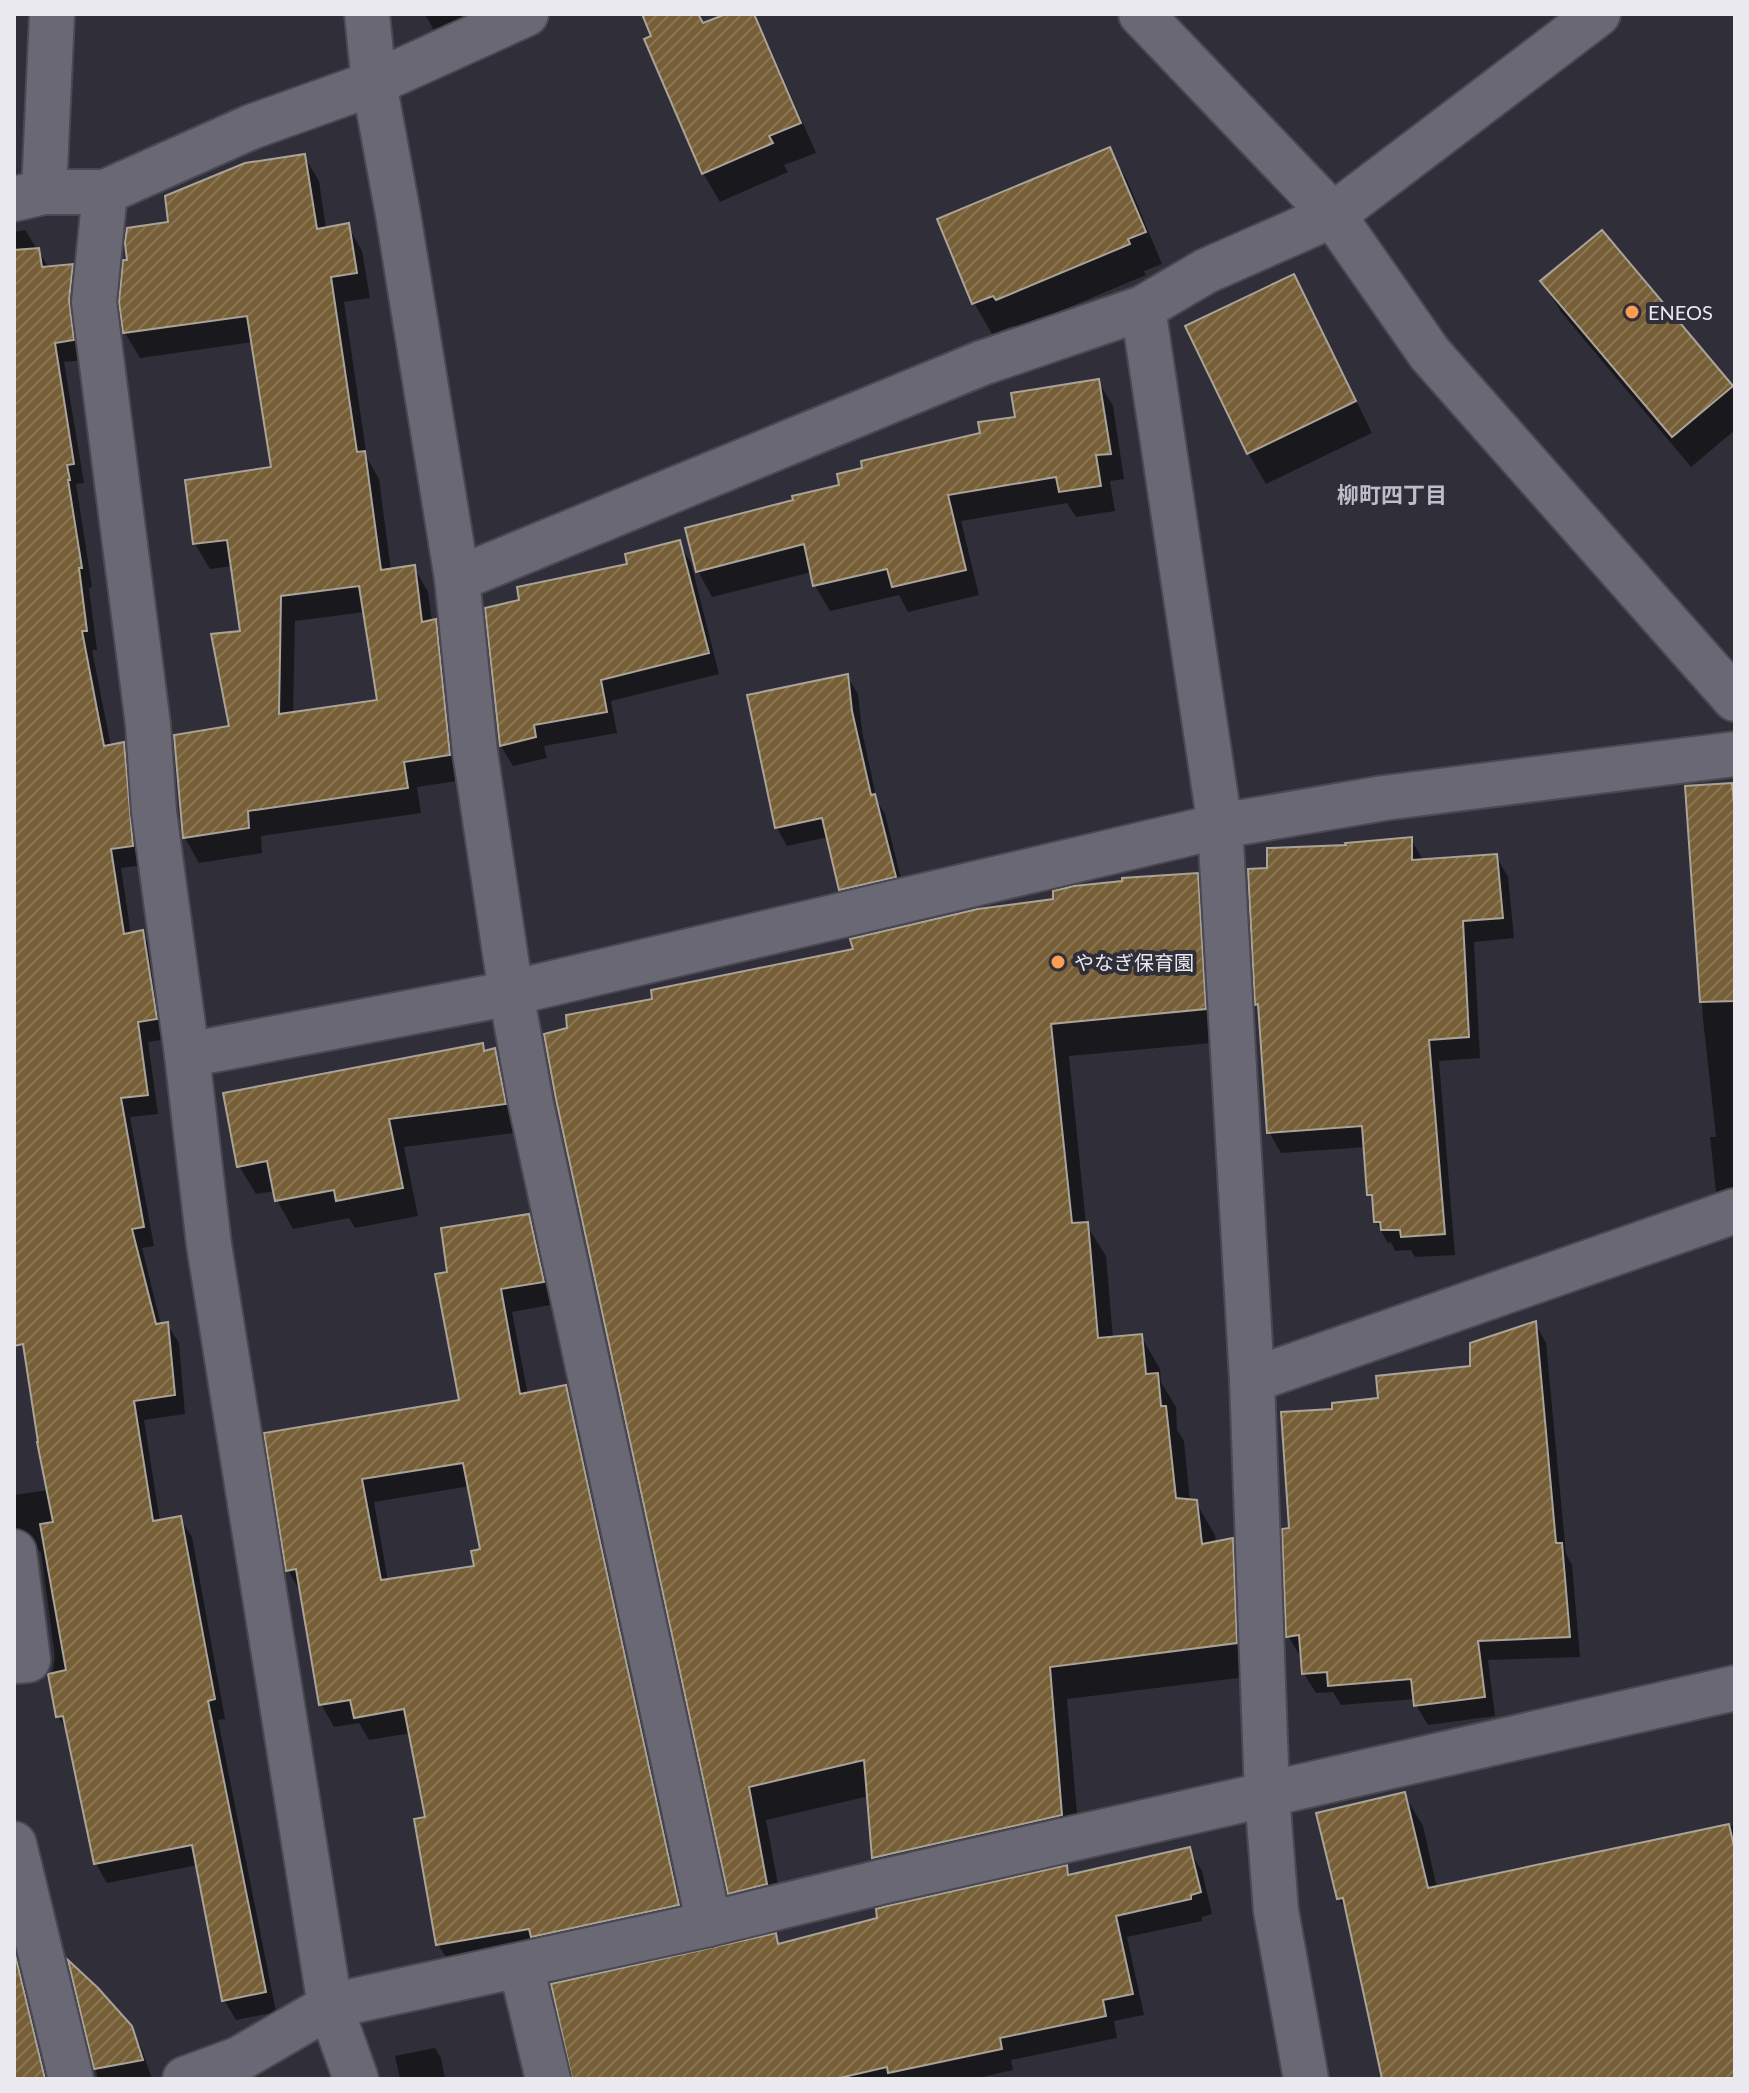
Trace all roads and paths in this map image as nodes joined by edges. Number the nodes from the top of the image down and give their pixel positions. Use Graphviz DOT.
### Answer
graph roads {
  1 [pos="52,14"];
  2 [pos="367,14"];
  3 [pos="526,14"];
  4 [pos="1141,14"];
  5 [pos="1598,14"];
  6 [pos="374,83"];
  7 [pos="105,192"];
  8 [pos="29,196"];
  9 [pos="1333,215"];
  10 [pos="1143,308"];
  11 [pos="457,579"];
  12 [pos="1735,699"];
  13 [pos="1735,754"];
  14 [pos="1220,826"];
  15 [pos="511,993"];
  16 [pos="187,1055"];
  17 [pos="1735,1211"];
  18 [pos="1252,1380"];
  19 [pos="14,1552"];
  20 [pos="14,1661"];
  21 [pos="1735,1688"];
  22 [pos="1267,1794"];
  23 [pos="14,1844"];
  24 [pos="709,1924"];
  25 [pos="521,1966"];
  26 [pos="330,2006"];
  27 [pos="71,2079"];
  28 [pos="185,2079"];
  29 [pos="356,2079"];
  30 [pos="548,2079"];
  31 [pos="1306,2079"];
  1 -- 8 [label="street"];
  2 -- 6 [label="street"];
  3 -- 6 [label="street"];
  4 -- 9 [label="street"];
  5 -- 9 [label="street"];
  6 -- 7 [label="street"];
  6 -- 11 [label="street"];
  7 -- 8 [label="street"];
  7 -- 16 [label="street"];
  9 -- 10 [label="street"];
  9 -- 12 [label="street"];
  10 -- 11 [label="street"];
  10 -- 14 [label="street"];
  11 -- 15 [label="street"];
  13 -- 14 [label="street"];
  14 -- 15 [label="street"];
  14 -- 18 [label="street"];
  15 -- 16 [label="street"];
  15 -- 24 [label="street"];
  16 -- 26 [label="street"];
  17 -- 18 [label="street"];
  18 -- 22 [label="street"];
  19 -- 20 [label="street"];
  21 -- 22 [label="street"];
  22 -- 24 [label="street"];
  22 -- 31 [label="street"];
  23 -- 27 [label="street"];
  24 -- 25 [label="street"];
  25 -- 26 [label="street"];
  25 -- 30 [label="street"];
  26 -- 28 [label="street"];
  26 -- 29 [label="street"];
}
